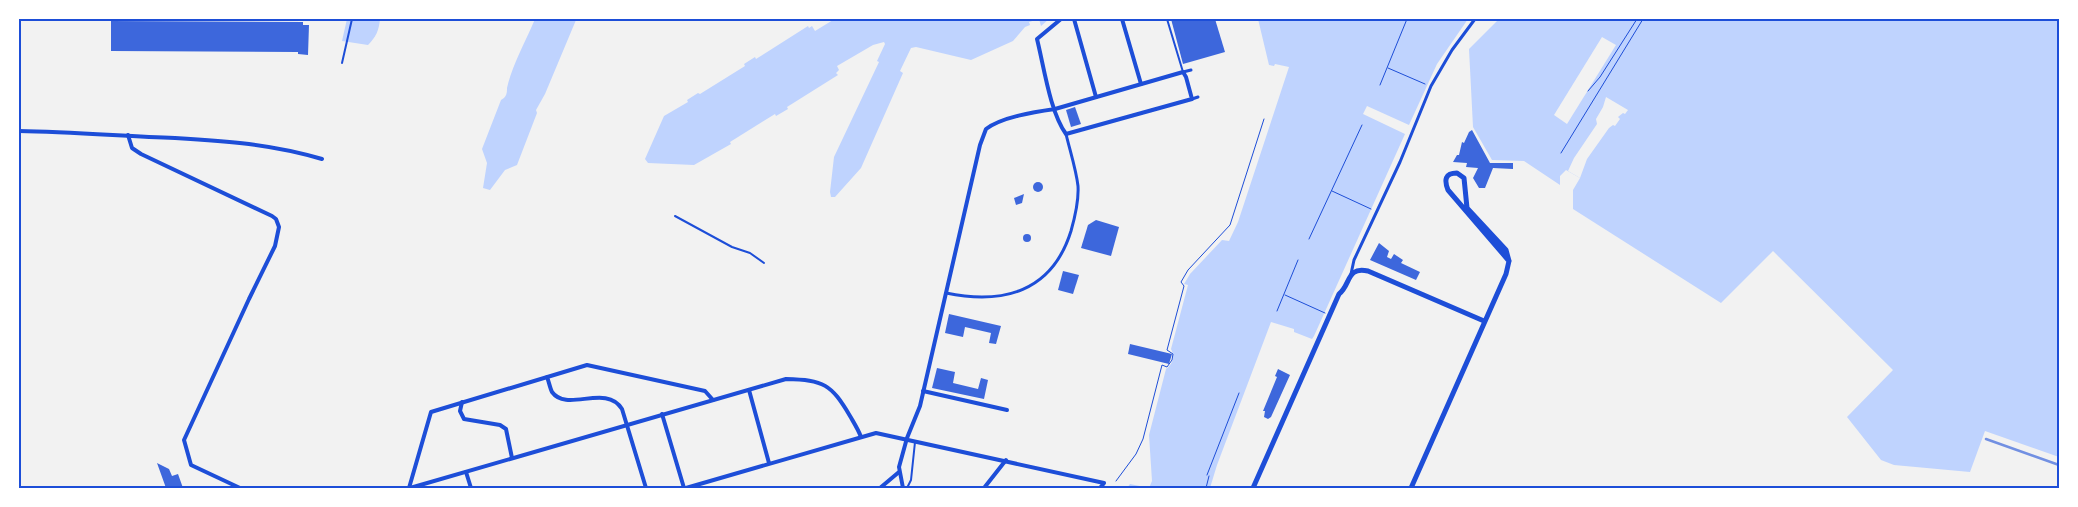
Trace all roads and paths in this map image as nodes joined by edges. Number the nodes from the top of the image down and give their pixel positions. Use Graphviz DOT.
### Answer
graph roads {
  1 [pos="352,19"];
  2 [pos="1060,19"];
  3 [pos="1074,19"];
  4 [pos="1122,19"];
  5 [pos="1167,19"];
  6 [pos="1407,19"];
  7 [pos="1476,19"];
  8 [pos="1637,19"];
  9 [pos="1644,19"];
  10 [pos="342,63"];
  11 [pos="1387,67"];
  12 [pos="1191,70"];
  13 [pos="1183,72"];
  14 [pos="1141,84"];
  15 [pos="1380,85"];
  16 [pos="1431,86"];
  17 [pos="1588,91"];
  18 [pos="1096,97"];
  19 [pos="1198,97"];
  20 [pos="1192,99"];
  21 [pos="1055,109"];
  22 [pos="1264,119"];
  23 [pos="1362,125"];
  24 [pos="19,132"];
  25 [pos="1066,134"];
  26 [pos="128,135"];
  27 [pos="1561,153"];
  28 [pos="322,159"];
  29 [pos="1332,191"];
  30 [pos="1376,211"];
  31 [pos="675,216"];
  32 [pos="1309,240"];
  33 [pos="1298,260"];
  34 [pos="1509,261"];
  35 [pos="764,263"];
  36 [pos="1351,274"];
  37 [pos="945,293"];
  38 [pos="1284,295"];
  39 [pos="1277,311"];
  40 [pos="1330,315"];
  41 [pos="1484,322"];
  42 [pos="547,377"];
  43 [pos="749,390"];
  44 [pos="923,391"];
  45 [pos="1239,393"];
  46 [pos="713,400"];
  47 [pos="462,402"];
  48 [pos="1007,410"];
  49 [pos="662,414"];
  50 [pos="626,425"];
  51 [pos="861,437"];
  52 [pos="907,438"];
  53 [pos="916,440"];
  54 [pos="512,458"];
  55 [pos="1006,460"];
  56 [pos="770,464"];
  57 [pos="466,472"];
  58 [pos="899,472"];
  59 [pos="1116,481"];
  60 [pos="425,486"];
  61 [pos="697,487"];
  62 [pos="240,488"];
  63 [pos="409,488"];
  64 [pos="471,488"];
  65 [pos="646,488"];
  66 [pos="685,488"];
  67 [pos="880,488"];
  68 [pos="903,488"];
  69 [pos="907,488"];
  70 [pos="984,488"];
  71 [pos="1100,488"];
  72 [pos="1206,488"];
  73 [pos="1253,488"];
  74 [pos="1411,488"];
  1 -- 10 [label="lane"];
  2 -- 21 [label="street"];
  3 -- 18 [label="street"];
  4 -- 14 [label="street"];
  5 -- 13 [label="lane"];
  6 -- 11 [label="path"];
  7 -- 16 [label="street"];
  8 -- 17 [label="path"];
  9 -- 27 [label="path"];
  11 -- 15 [label="path"];
  11 -- 16 [label="path"];
  12 -- 13 [label="street"];
  13 -- 14 [label="street"];
  13 -- 20 [label="street"];
  14 -- 18 [label="street"];
  16 -- 30 [label="street"];
  18 -- 21 [label="street"];
  19 -- 20 [label="street"];
  20 -- 25 [label="street"];
  21 -- 25 [label="street"];
  21 -- 37 [label="street"];
  22 -- 59 [label="path"];
  23 -- 29 [label="path"];
  24 -- 26 [label="street"];
  25 -- 37 [label="street"];
  26 -- 28 [label="street"];
  26 -- 62 [label="street"];
  29 -- 30 [label="path"];
  29 -- 32 [label="path"];
  30 -- 36 [label="street"];
  31 -- 35 [label="lane"];
  33 -- 38 [label="path"];
  34 -- 34 [label="street"];
  34 -- 41 [label="street"];
  36 -- 40 [label="street"];
  36 -- 41 [label="street"];
  37 -- 44 [label="street"];
  38 -- 39 [label="path"];
  38 -- 40 [label="path"];
  40 -- 73 [label="street"];
  41 -- 74 [label="street"];
  42 -- 46 [label="street"];
  42 -- 47 [label="street"];
  42 -- 50 [label="street"];
  43 -- 46 [label="street"];
  43 -- 51 [label="street"];
  43 -- 56 [label="street"];
  44 -- 48 [label="street"];
  44 -- 52 [label="street"];
  45 -- 72 [label="path"];
  46 -- 49 [label="street"];
  47 -- 54 [label="street"];
  47 -- 63 [label="street"];
  49 -- 50 [label="street"];
  49 -- 66 [label="street"];
  50 -- 54 [label="street"];
  50 -- 65 [label="street"];
  51 -- 52 [label="street"];
  51 -- 56 [label="street"];
  52 -- 53 [label="street"];
  52 -- 58 [label="street"];
  53 -- 55 [label="street"];
  53 -- 69 [label="lane"];
  54 -- 57 [label="street"];
  55 -- 70 [label="street"];
  55 -- 71 [label="street"];
  56 -- 61 [label="street"];
  57 -- 60 [label="street"];
  57 -- 64 [label="street"];
  58 -- 67 [label="street"];
  58 -- 68 [label="street"];
  60 -- 63 [label="street"];
  61 -- 66 [label="street"];
}
